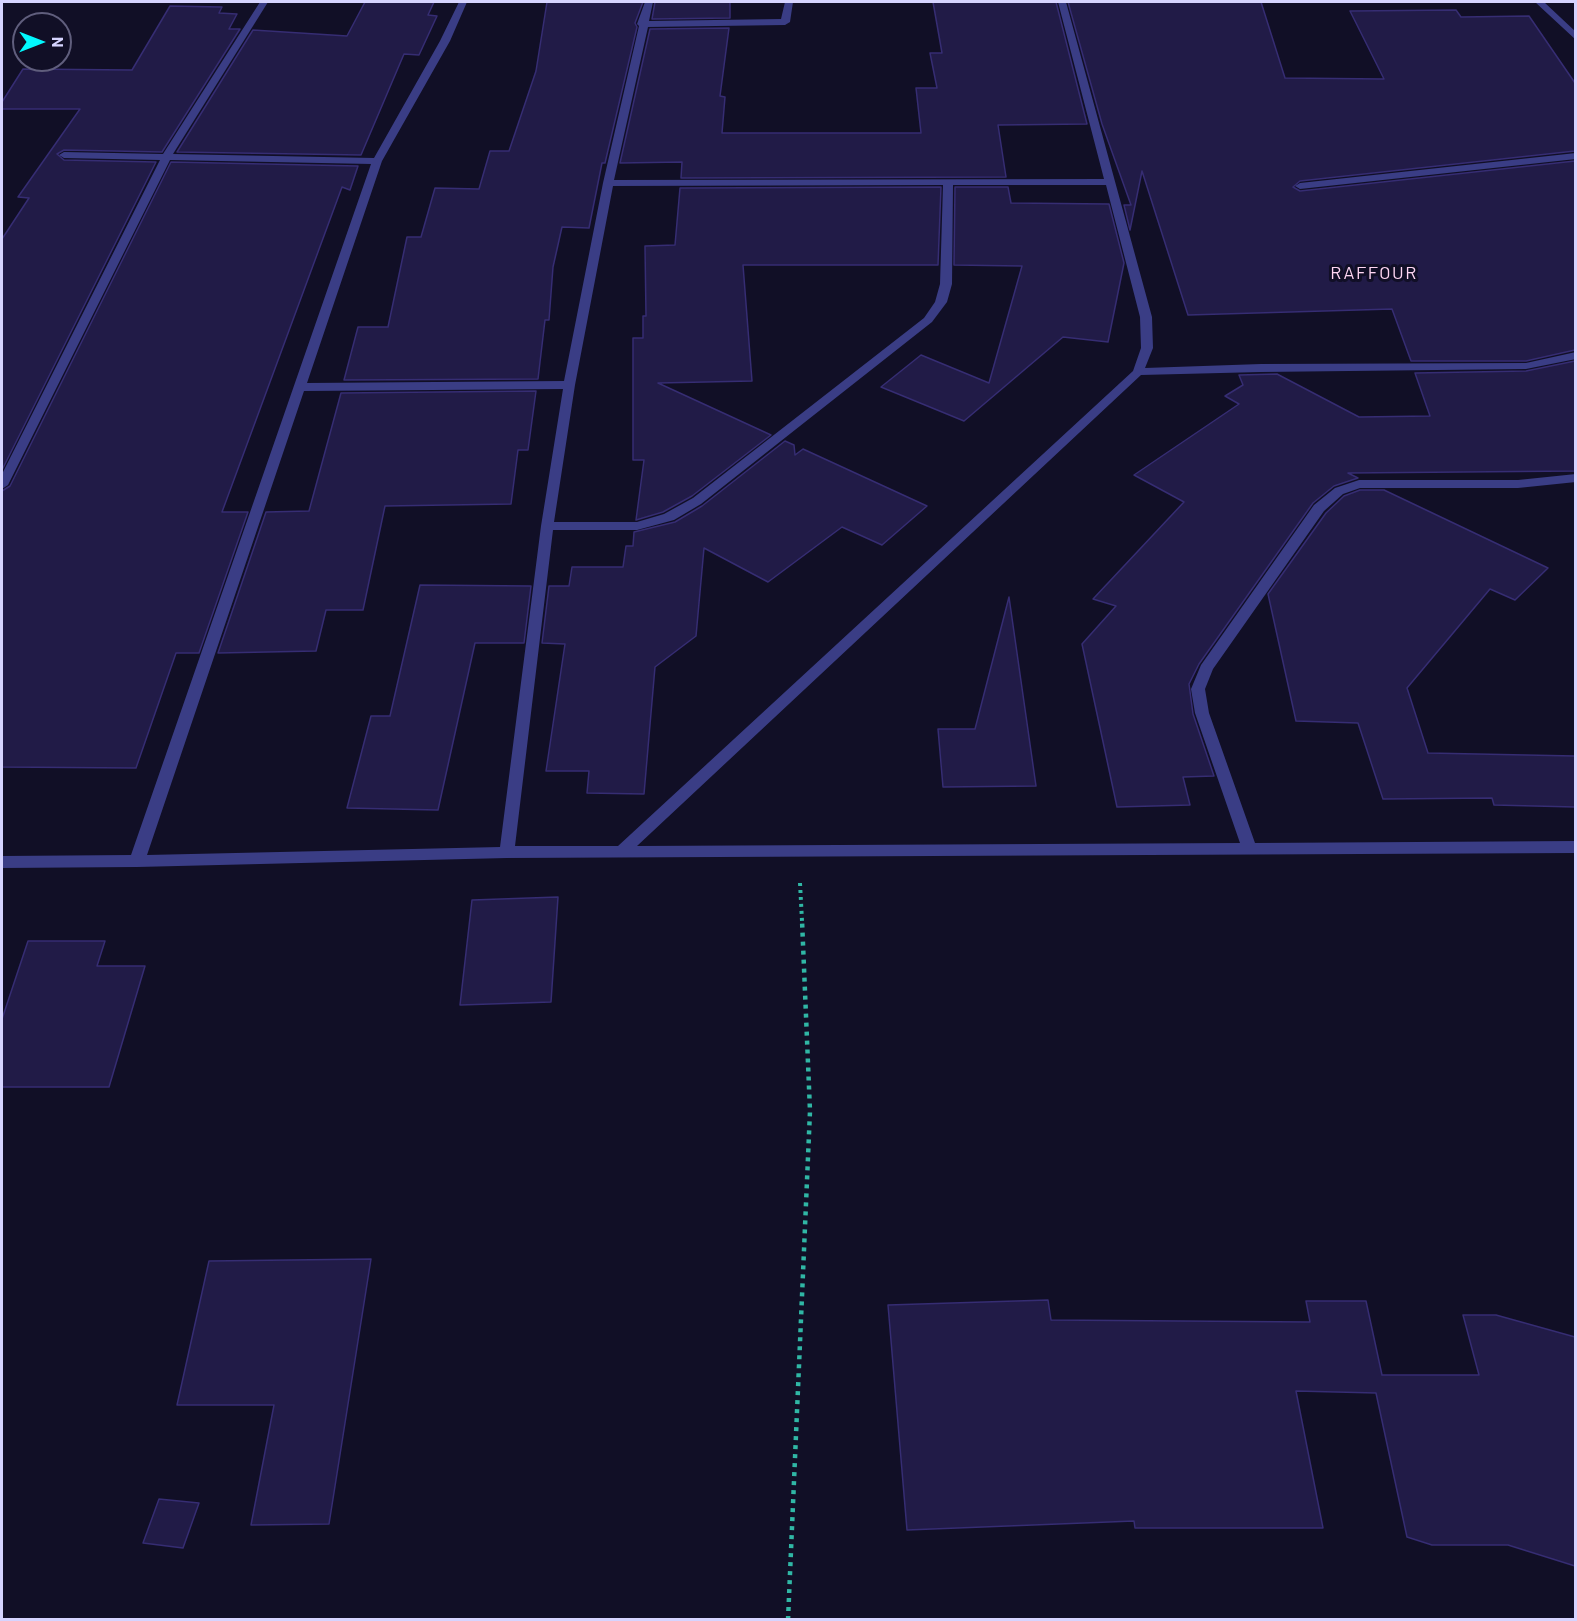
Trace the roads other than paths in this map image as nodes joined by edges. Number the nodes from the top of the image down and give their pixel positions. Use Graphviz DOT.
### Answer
graph roads {
  1 [pos="264,2"];
  2 [pos="463,2"];
  3 [pos="649,2"];
  4 [pos="789,2"];
  5 [pos="1062,2"];
  6 [pos="1539,2"];
  7 [pos="642,24"];
  8 [pos="1575,37"];
  9 [pos="64,155"];
  10 [pos="167,156"];
  11 [pos="1575,156"];
  12 [pos="376,161"];
  13 [pos="1110,182"];
  14 [pos="608,183"];
  15 [pos="948,184"];
  16 [pos="1300,186"];
  17 [pos="1575,355"];
  18 [pos="1138,372"];
  19 [pos="569,385"];
  20 [pos="299,387"];
  21 [pos="1575,478"];
  22 [pos="2,485"];
  23 [pos="547,526"];
  24 [pos="1575,847"];
  25 [pos="1251,849"];
  26 [pos="507,852"];
  27 [pos="621,852"];
  28 [pos="136,861"];
  29 [pos="2,862"];
  1 -- 10 [label="street"];
  2 -- 12 [label="street"];
  3 -- 7 [label="street"];
  4 -- 7 [label="street"];
  5 -- 13 [label="street"];
  6 -- 8 [label="street"];
  7 -- 14 [label="street"];
  9 -- 10 [label="street"];
  10 -- 12 [label="street"];
  10 -- 22 [label="street"];
  11 -- 16 [label="street"];
  12 -- 20 [label="street"];
  13 -- 15 [label="street"];
  13 -- 18 [label="street"];
  14 -- 15 [label="street"];
  14 -- 19 [label="street"];
  15 -- 23 [label="street"];
  17 -- 18 [label="street"];
  18 -- 27 [label="street"];
  19 -- 20 [label="street"];
  19 -- 23 [label="street"];
  20 -- 28 [label="street"];
  21 -- 25 [label="street"];
  23 -- 26 [label="street"];
  24 -- 25 [label="street"];
  25 -- 27 [label="street"];
  26 -- 27 [label="street"];
  26 -- 28 [label="street"];
  28 -- 29 [label="street"];
}
